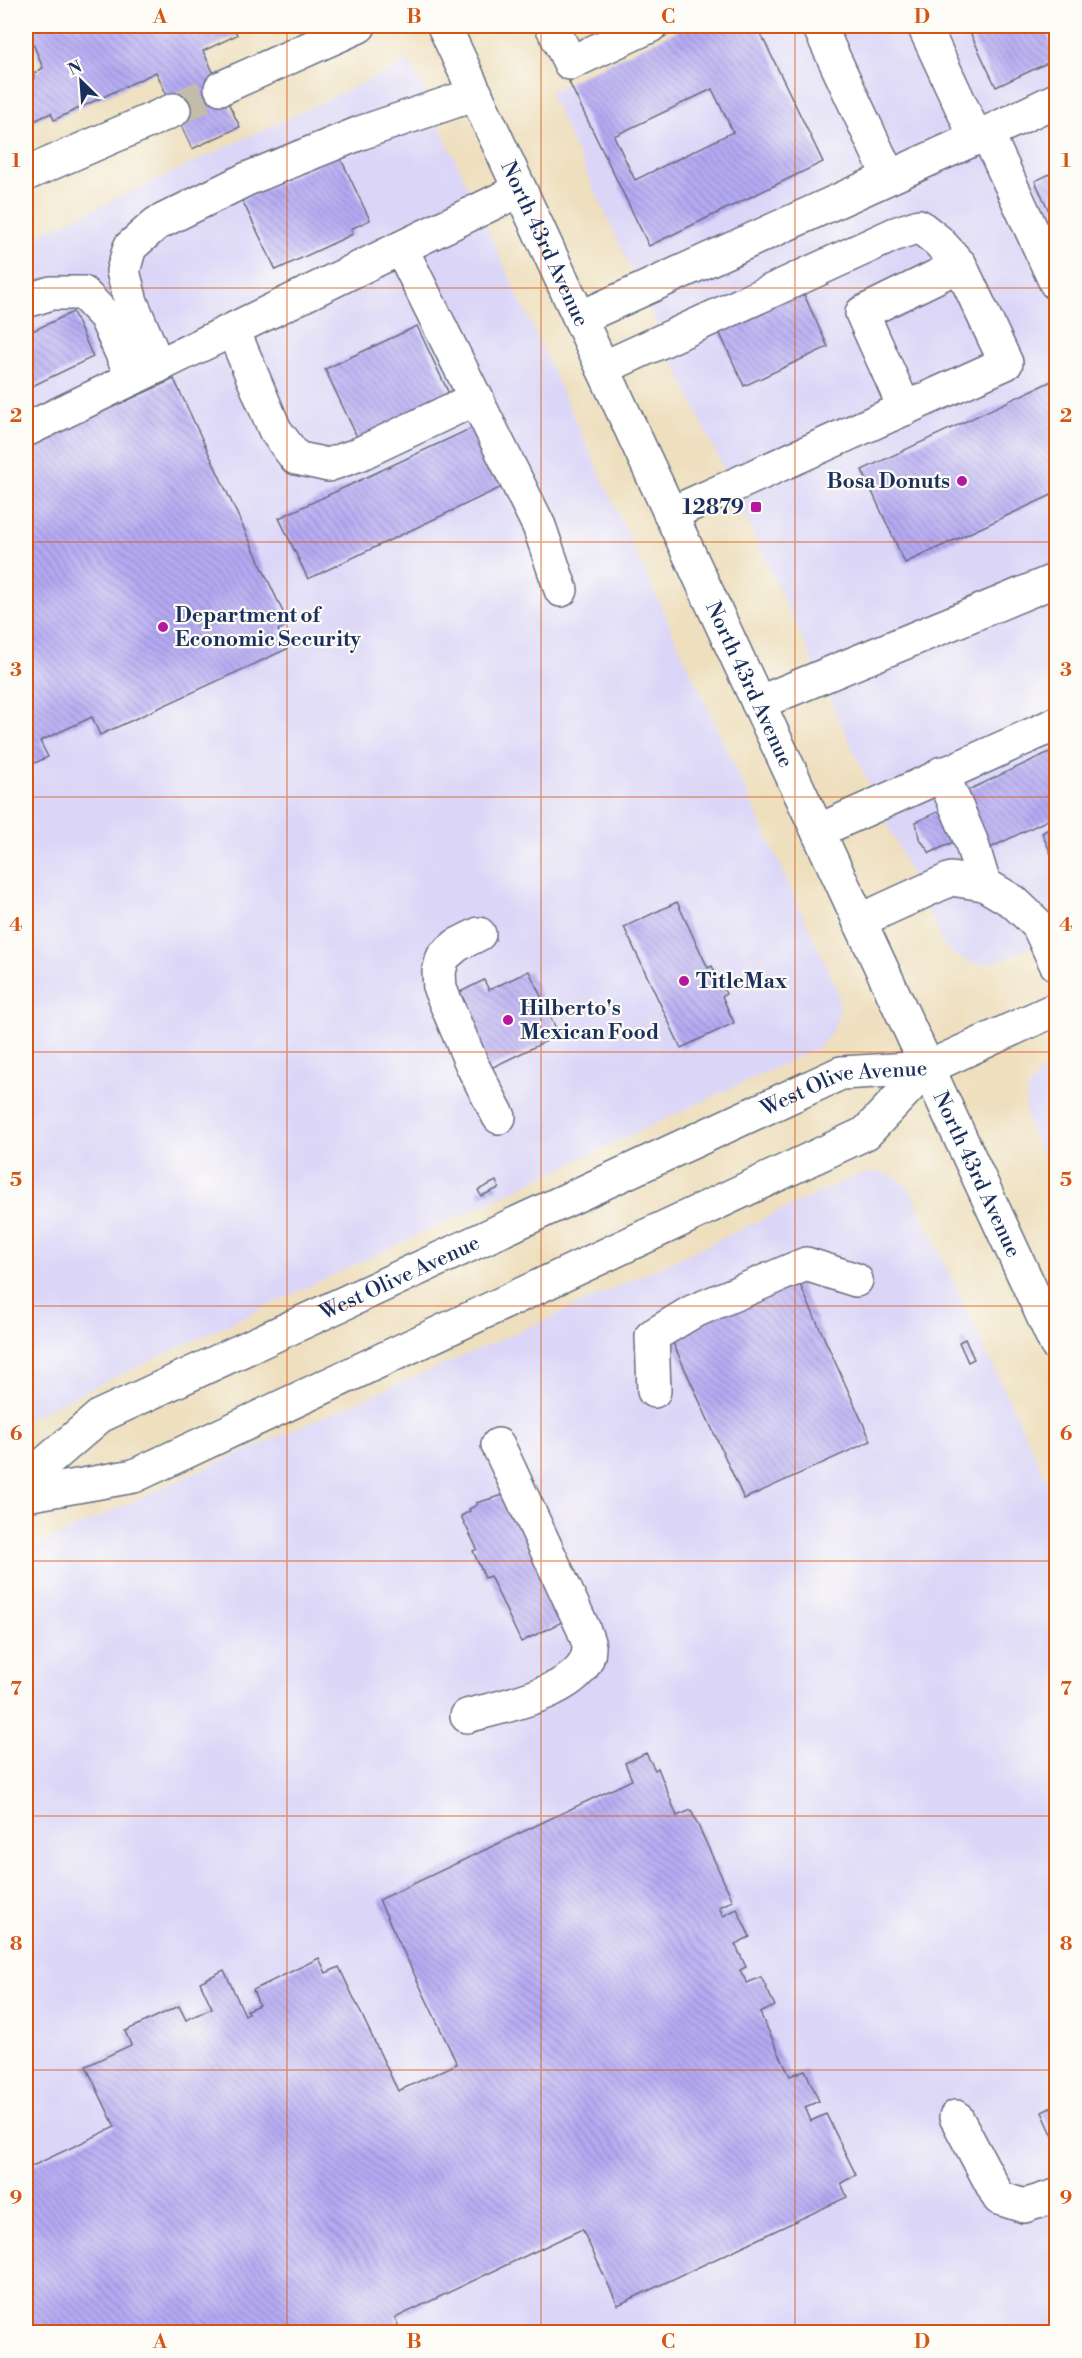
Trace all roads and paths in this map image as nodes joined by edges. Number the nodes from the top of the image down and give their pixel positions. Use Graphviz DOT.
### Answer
graph roads {
  1 [pos="359,26"];
  2 [pos="444,26"];
  3 [pos="552,26"];
  4 [pos="650,26"];
  5 [pos="819,26"];
  6 [pos="924,26"];
  7 [pos="313,35"];
  8 [pos="221,88"];
  9 [pos="476,94"];
  10 [pos="1056,100"];
  11 [pos="174,110"];
  12 [pos="981,135"];
  13 [pos="26,174"];
  14 [pos="889,177"];
  15 [pos="520,190"];
  16 [pos="400,248"];
  17 [pos="960,265"];
  18 [pos="1056,283"];
  19 [pos="26,302"];
  20 [pos="580,318"];
  21 [pos="232,330"];
  22 [pos="603,368"];
  23 [pos="146,372"];
  24 [pos="477,398"];
  25 [pos="905,408"];
  26 [pos="26,430"];
  27 [pos="670,514"];
  28 [pos="1056,580"];
  29 [pos="561,590"];
  30 [pos="758,703"];
  31 [pos="1056,724"];
  32 [pos="942,773"];
  33 [pos="818,831"];
  34 [pos="984,884"];
  35 [pos="860,921"];
  36 [pos="479,934"];
  37 [pos="1056,964"];
  38 [pos="1056,1009"];
  39 [pos="927,1068"];
  40 [pos="498,1117"];
  41 [pos="856,1280"];
  42 [pos="1056,1344"];
  43 [pos="654,1391"];
  44 [pos="498,1445"];
  45 [pos="26,1480"];
  46 [pos="26,1495"];
  47 [pos="466,1716"];
  48 [pos="956,2117"];
  49 [pos="1056,2196"];
  1 -- 7 [label="main road"];
  2 -- 9 [label="main road, North 43rd Avenue"];
  3 -- 4 [label="main road"];
  5 -- 14 [label="main road"];
  6 -- 12 [label="main road"];
  7 -- 8 [label="main road"];
  9 -- 15 [label="main road, North 43rd Avenue"];
  9 -- 23 [label="main road"];
  10 -- 12 [label="main road"];
  11 -- 13 [label="main road"];
  12 -- 14 [label="main road"];
  12 -- 18 [label="main road"];
  14 -- 20 [label="main road"];
  15 -- 16 [label="main road"];
  15 -- 20 [label="main road, North 43rd Avenue"];
  16 -- 21 [label="main road"];
  16 -- 24 [label="main road"];
  17 -- 22 [label="main road"];
  17 -- 25 [label="main road"];
  17 -- 25 [label="main road"];
  19 -- 23 [label="main road"];
  20 -- 22 [label="main road, North 43rd Avenue"];
  21 -- 23 [label="main road"];
  21 -- 24 [label="main road"];
  22 -- 27 [label="main road, North 43rd Avenue"];
  23 -- 26 [label="main road"];
  24 -- 29 [label="main road"];
  25 -- 27 [label="main road"];
  27 -- 30 [label="main road, North 43rd Avenue"];
  28 -- 30 [label="main road"];
  30 -- 33 [label="main road, North 43rd Avenue"];
  31 -- 32 [label="main road"];
  32 -- 33 [label="main road"];
  32 -- 34 [label="main road"];
  33 -- 35 [label="main road, North 43rd Avenue"];
  34 -- 35 [label="main road"];
  34 -- 37 [label="main road"];
  35 -- 39 [label="main road, North 43rd Avenue"];
  36 -- 40 [label="main road"];
  38 -- 39 [label="main road"];
  39 -- 42 [label="main road, North 43rd Avenue"];
  39 -- 45 [label="main road, West Olive Avenue"];
  39 -- 46 [label="main road, West Olive Avenue"];
  41 -- 43 [label="main road"];
  44 -- 47 [label="main road"];
  48 -- 49 [label="main road"];
}
